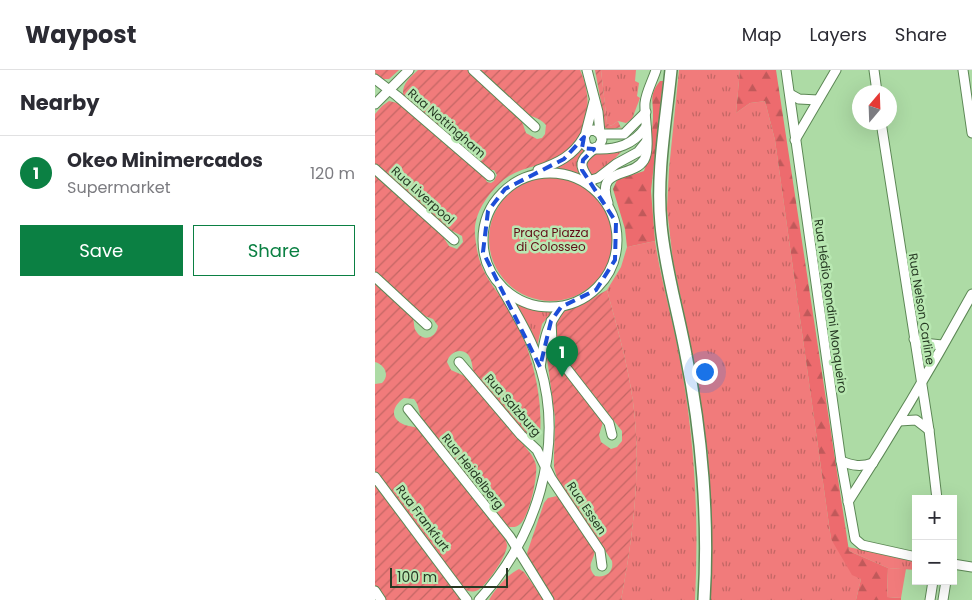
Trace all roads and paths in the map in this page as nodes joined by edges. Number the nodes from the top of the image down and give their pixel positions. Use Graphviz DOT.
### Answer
graph roads {
  1 [pos="409,70"];
  2 [pos="473,70"];
  3 [pos="587,70"];
  4 [pos="656,70"];
  5 [pos="786,70"];
  6 [pos="835,70"];
  7 [pos="873,70"];
  8 [pos="963,70"];
  9 [pos="671,74"];
  10 [pos="375,79"];
  11 [pos="653,80"];
  12 [pos="876,85"];
  13 [pos="389,89"];
  14 [pos="789,94"];
  15 [pos="594,96"];
  16 [pos="818,100"];
  17 [pos="375,104"];
  18 [pos="646,112"];
  19 [pos="535,127"];
  20 [pos="646,127"];
  21 [pos="882,130"];
  22 [pos="600,133"];
  23 [pos="972,133"];
  24 [pos="585,135"];
  25 [pos="795,140"];
  26 [pos="647,141"];
  27 [pos="594,149"];
  28 [pos="375,169"];
  29 [pos="609,170"];
  30 [pos="630,170"];
  31 [pos="490,176"];
  32 [pos="528,176"];
  33 [pos="588,179"];
  34 [pos="611,210"];
  35 [pos="455,240"];
  36 [pos="375,277"];
  37 [pos="501,287"];
  38 [pos="971,297"];
  39 [pos="561,307"];
  40 [pos="551,321"];
  41 [pos="427,326"];
  42 [pos="914,339"];
  43 [pos="942,345"];
  44 [pos="459,362"];
  45 [pos="540,367"];
  46 [pos="921,385"];
  47 [pos="408,409"];
  48 [pos="899,421"];
  49 [pos="929,430"];
  50 [pos="612,436"];
  51 [pos="841,461"];
  52 [pos="874,463"];
  53 [pos="545,465"];
  54 [pos="375,477"];
  55 [pos="937,495"];
  56 [pos="848,502"];
  57 [pos="517,548"];
  58 [pos="912,555"];
  59 [pos="957,565"];
  60 [pos="602,566"];
  61 [pos="972,567"];
  62 [pos="932,585"];
  63 [pos="945,585"];
  64 [pos="375,592"];
  65 [pos="381,600"];
  66 [pos="467,600"];
  67 [pos="479,600"];
  68 [pos="549,600"];
  69 [pos="704,600"];
  70 [pos="930,600"];
  71 [pos="943,600"];
  1 -- 13 [label="street"];
  2 -- 19 [label="street"];
  3 -- 15 [label="street"];
  4 -- 11 [label="street"];
  5 -- 14 [label="street, Rua Hédio Rondini Monqueiro"];
  6 -- 16 [label="street"];
  7 -- 12 [label="street"];
  8 -- 23 [label="street"];
  9 -- 11 [label="street"];
  9 -- 69 [label="street"];
  10 -- 13 [label="street, Rua Nottingham"];
  11 -- 18 [label="street"];
  13 -- 17 [label="street"];
  13 -- 31 [label="street, Rua Nottingham"];
  14 -- 16 [label="street"];
  14 -- 25 [label="street, Rua Hédio Rondini Monqueiro"];
  15 -- 22 [label="street"];
  15 -- 24 [label="street"];
  16 -- 25 [label="street"];
  18 -- 20 [label="street"];
  18 -- 22 [label="street"];
  20 -- 26 [label="street"];
  20 -- 27 [label="street"];
  21 -- 42 [label="street, Rua Nelson Carline"];
  22 -- 24 [label="street"];
  22 -- 27 [label="street"];
  24 -- 27 [label="street"];
  24 -- 32 [label="street"];
  25 -- 51 [label="street, Rua Hédio Rondini Monqueiro"];
  26 -- 29 [label="street"];
  26 -- 30 [label="street"];
  27 -- 33 [label="street"];
  28 -- 35 [label="street, Rua Liverpool"];
  29 -- 30 [label="street"];
  29 -- 33 [label="street"];
  30 -- 34 [label="street"];
  32 -- 33 [label="street"];
  32 -- 37 [label="street"];
  33 -- 34 [label="street"];
  34 -- 39 [label="street"];
  36 -- 41 [label="street"];
  37 -- 39 [label="street"];
  37 -- 45 [label="street"];
  38 -- 43 [label="street"];
  39 -- 40 [label="street"];
  40 -- 45 [label="street"];
  40 -- 50 [label="street"];
  42 -- 43 [label="street"];
  42 -- 46 [label="street, Rua Nelson Carline"];
  43 -- 46 [label="street"];
  44 -- 53 [label="street, Rua Salzburg"];
  45 -- 53 [label="street"];
  46 -- 48 [label="street"];
  46 -- 49 [label="street, Rua Nelson Carline"];
  47 -- 57 [label="street, Rua Heidelberg"];
  48 -- 49 [label="street"];
  48 -- 52 [label="street"];
  49 -- 55 [label="street, Rua Nelson Carline"];
  51 -- 52 [label="street"];
  51 -- 56 [label="street, Rua Hédio Rondini Monqueiro"];
  52 -- 56 [label="street"];
  53 -- 57 [label="street"];
  53 -- 60 [label="street, Rua Essen"];
  54 -- 66 [label="street, Rua Frankfurt"];
  56 -- 58 [label="street, Rua Hédio Rondini Monqueiro"];
  57 -- 67 [label="street"];
  57 -- 68 [label="street, Rua Heidelberg"];
  59 -- 61 [label="street"];
  62 -- 70 [label="street"];
  63 -- 71 [label="street"];
  64 -- 65 [label="street"];
}
